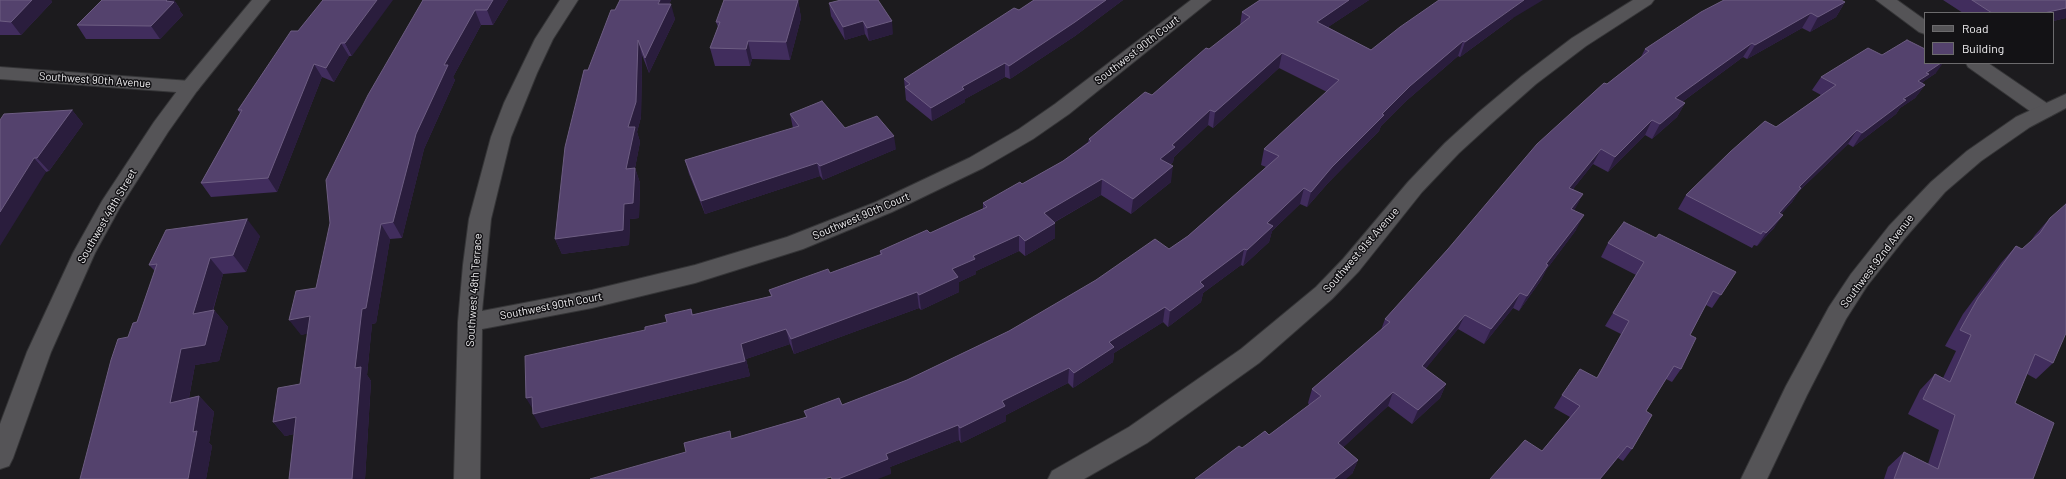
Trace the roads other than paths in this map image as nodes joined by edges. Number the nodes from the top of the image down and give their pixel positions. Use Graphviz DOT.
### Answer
graph roads {
  1 [pos="261,0"];
  2 [pos="568,0"];
  3 [pos="1202,0"];
  4 [pos="1645,0"];
  5 [pos="1885,0"];
  6 [pos="1924,27"];
  7 [pos="1976,64"];
  8 [pos="0,73"];
  9 [pos="190,87"];
  10 [pos="2066,100"];
  11 [pos="2044,111"];
  12 [pos="470,322"];
  13 [pos="0,458"];
  14 [pos="467,479"];
  15 [pos="1061,479"];
  16 [pos="1754,479"];
  1 -- 9 [label="street, Southwest 48th Street"];
  2 -- 12 [label="street, Southwest 48th Terrace"];
  3 -- 12 [label="street, Southwest 90th Court"];
  4 -- 15 [label="street, Southwest 91st Avenue"];
  5 -- 6 [label="street"];
  7 -- 11 [label="street"];
  8 -- 9 [label="street, Southwest 90th Avenue"];
  9 -- 13 [label="street, Southwest 48th Street"];
  10 -- 11 [label="street, Southwest 92nd Avenue"];
  11 -- 16 [label="street, Southwest 92nd Avenue"];
  12 -- 14 [label="street, Southwest 48th Terrace"];
}
